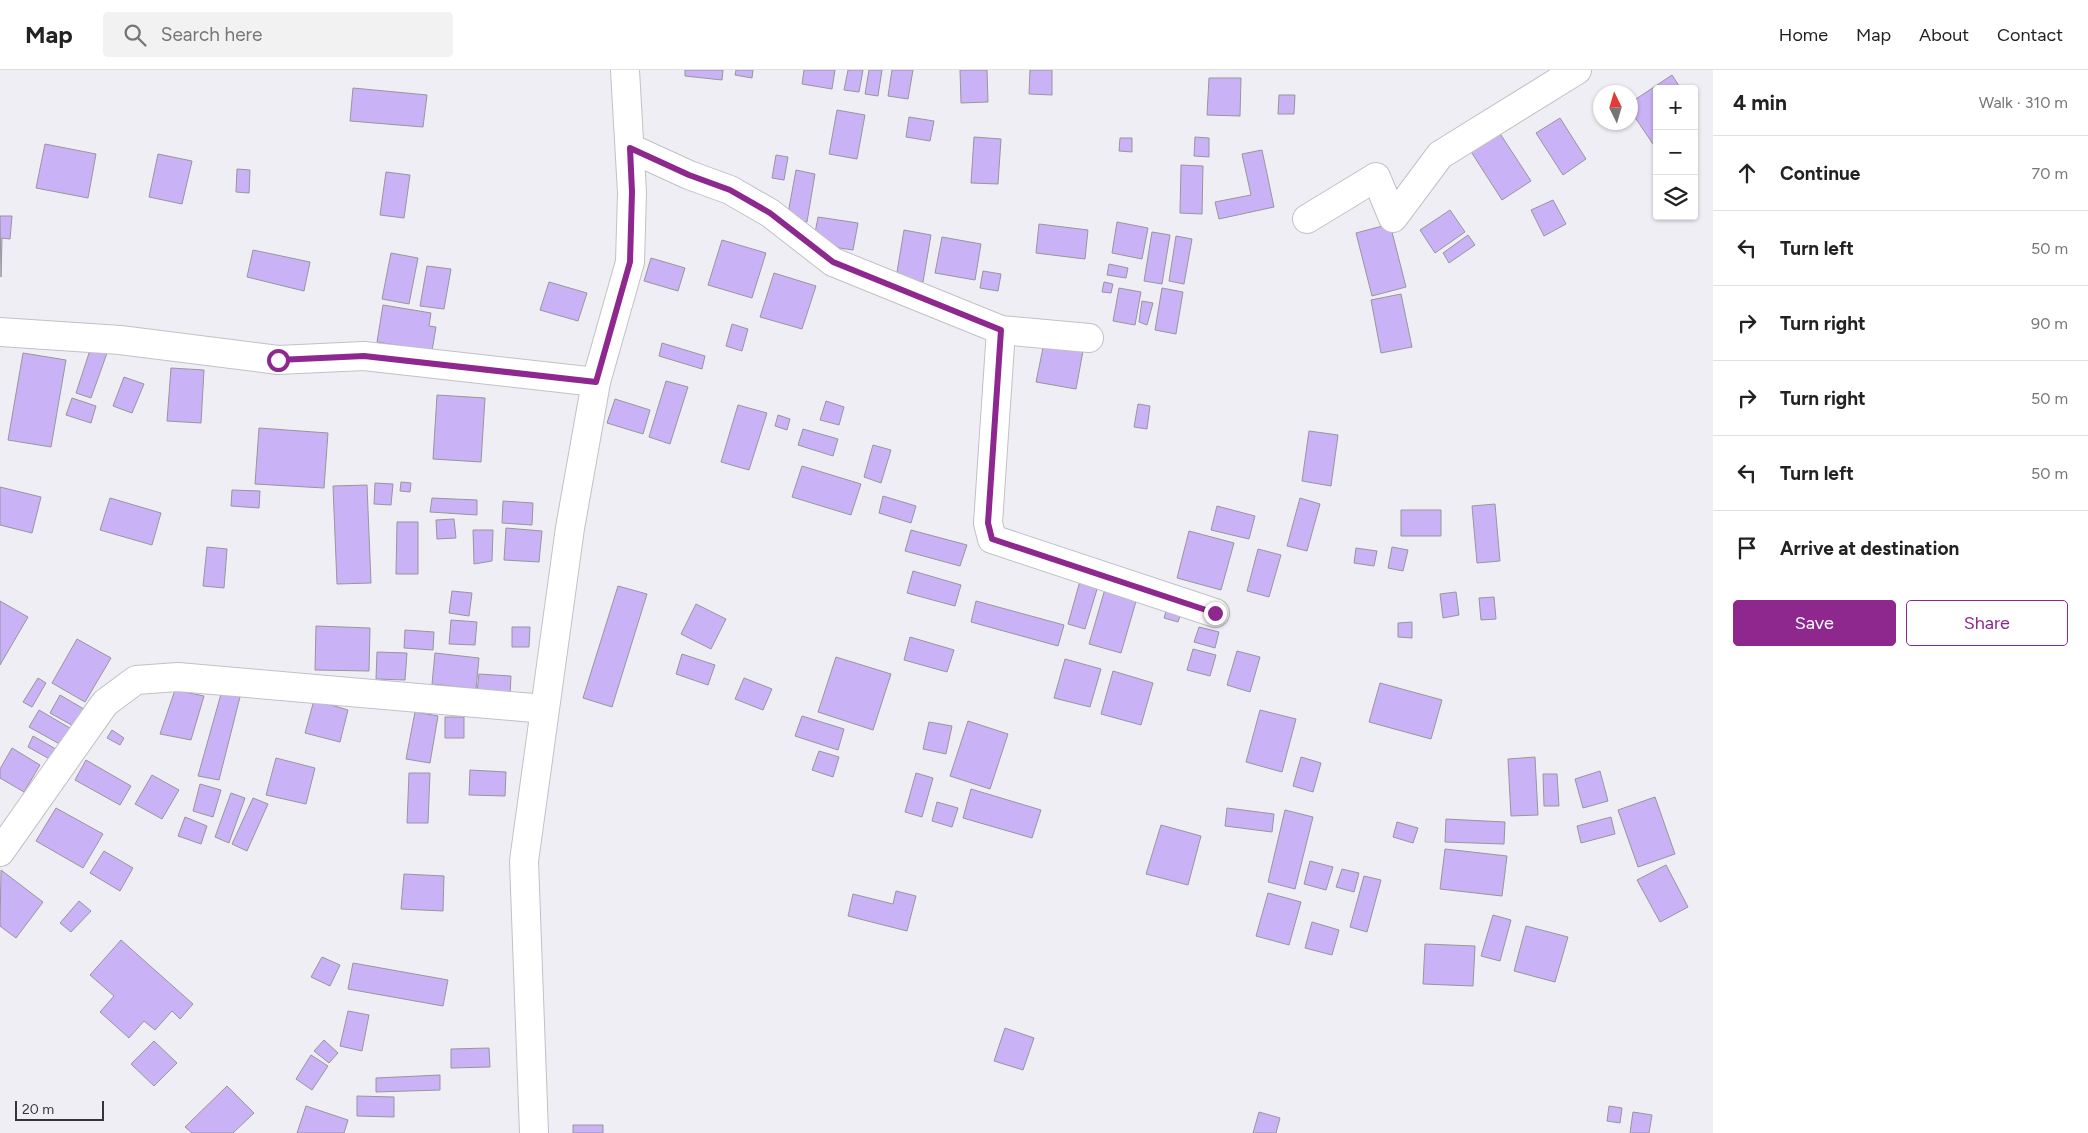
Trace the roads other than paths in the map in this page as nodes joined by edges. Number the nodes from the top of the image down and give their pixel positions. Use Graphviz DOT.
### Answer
graph roads {
  1 [pos="625,70"];
  2 [pos="1577,70"];
  3 [pos="630,148"];
  4 [pos="1307,219"];
  5 [pos="1001,330"];
  6 [pos="0,332"];
  7 [pos="1089,338"];
  8 [pos="596,382"];
  9 [pos="1215,613"];
  10 [pos="545,709"];
  11 [pos="0,852"];
  12 [pos="534,1133"];
  1 -- 3 [label="street"];
  2 -- 4 [label="street"];
  3 -- 5 [label="street"];
  3 -- 8 [label="street"];
  5 -- 7 [label="street"];
  5 -- 9 [label="street"];
  6 -- 8 [label="street"];
  8 -- 10 [label="street"];
  10 -- 11 [label="street"];
  10 -- 12 [label="street"];
}
